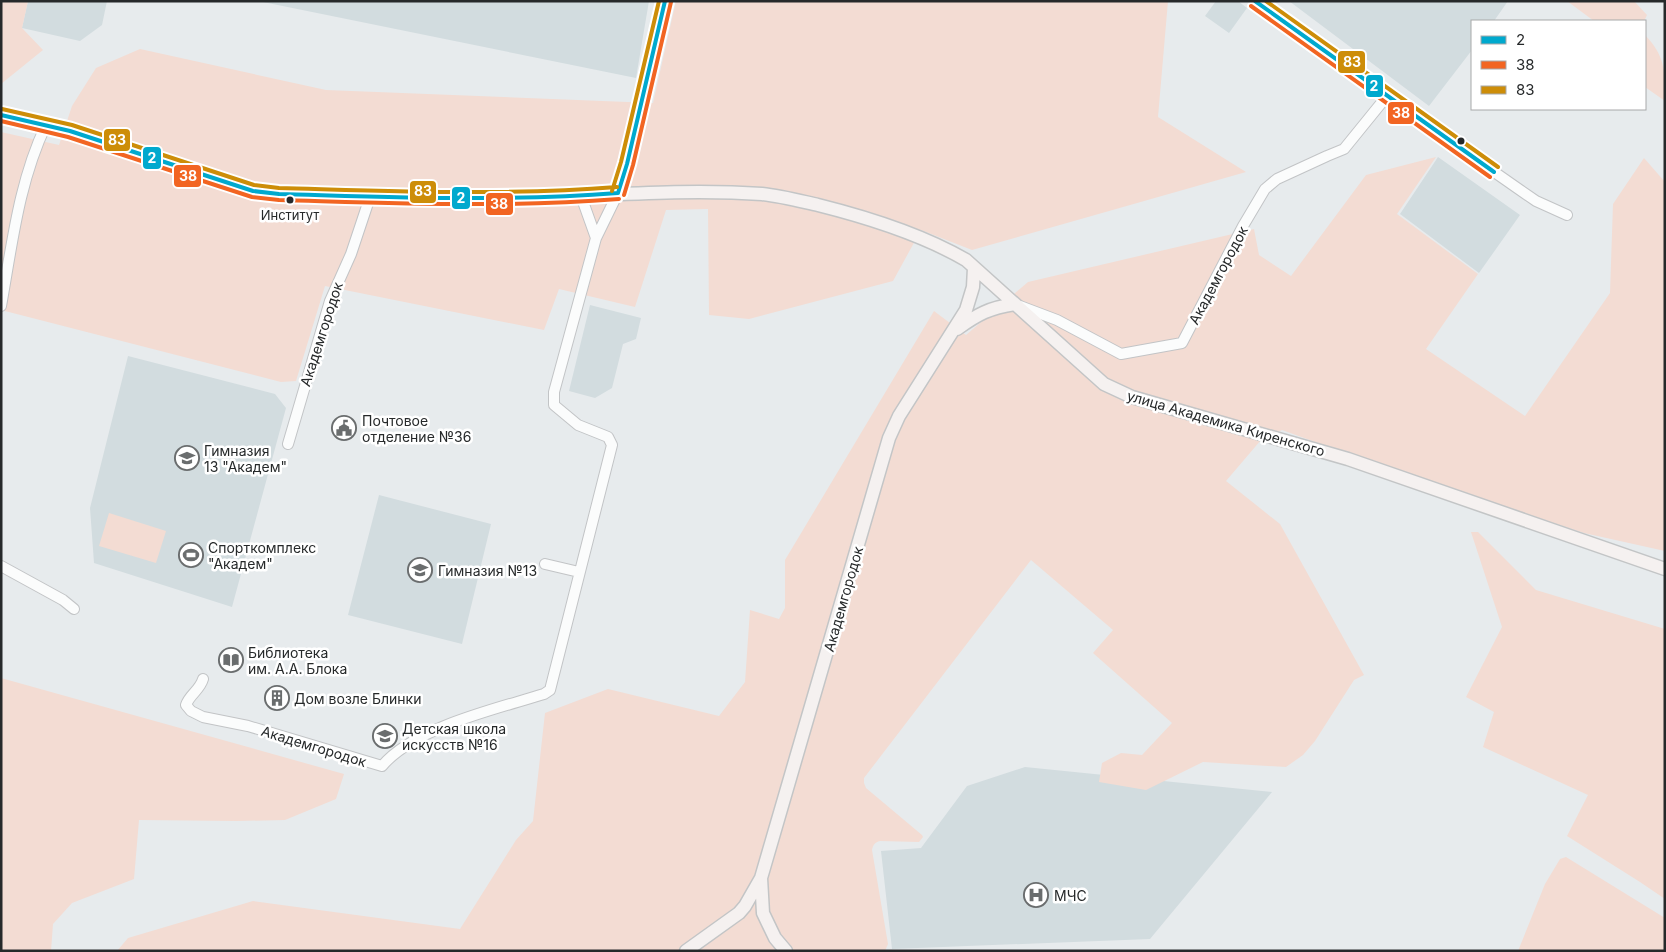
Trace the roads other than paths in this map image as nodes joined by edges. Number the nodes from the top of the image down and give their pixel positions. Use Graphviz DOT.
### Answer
graph roads {
  1 [pos="665,1"];
  2 [pos="1256,1"];
  3 [pos="1387,96"];
  4 [pos="1,114"];
  5 [pos="46,125"];
  6 [pos="618,193"];
  7 [pos="581,196"];
  8 [pos="370,197"];
  9 [pos="1568,214"];
  10 [pos="596,238"];
  11 [pos="974,268"];
  12 [pos="1014,304"];
  13 [pos="1,306"];
  14 [pos="953,332"];
  15 [pos="288,444"];
  16 [pos="545,564"];
  17 [pos="1,566"];
  18 [pos="1665,569"];
  19 [pos="580,572"];
  20 [pos="74,609"];
  21 [pos="203,679"];
  22 [pos="761,878"];
  23 [pos="686,951"];
  24 [pos="786,951"];
  1 -- 6 [label="street, Академгородок"];
  2 -- 3 [label="street"];
  3 -- 9 [label="street"];
  3 -- 12 [label="street, Академгородок"];
  4 -- 5 [label="main road, улица Академика Киренского"];
  5 -- 8 [label="main road, улица Академика Киренского"];
  5 -- 13 [label="street"];
  6 -- 7 [label="main road, улица Академика Киренского"];
  6 -- 10 [label="street, Академгородок"];
  6 -- 11 [label="main road, улица Академика Киренского"];
  7 -- 8 [label="main road, улица Академика Киренского"];
  7 -- 10 [label="street"];
  8 -- 15 [label="street, Академгородок"];
  10 -- 19 [label="street, Академгородок"];
  11 -- 12 [label="main road, улица Академика Киренского"];
  11 -- 14 [label="main road, Академгородок"];
  12 -- 14 [label="main road"];
  12 -- 18 [label="main road, улица Академика Киренского"];
  14 -- 22 [label="main road, Академгородок"];
  16 -- 19 [label="street"];
  17 -- 20 [label="street"];
  19 -- 21 [label="street, Академгородок"];
  22 -- 23 [label="main road"];
  22 -- 24 [label="main road"];
}
